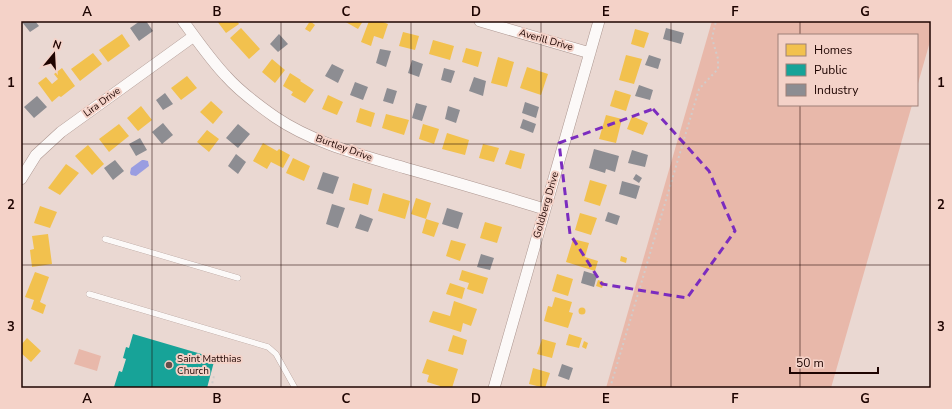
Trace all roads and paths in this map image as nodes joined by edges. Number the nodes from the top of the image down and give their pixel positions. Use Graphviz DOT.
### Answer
graph roads {
  1 [pos="183,21"];
  2 [pos="480,21"];
  3 [pos="599,21"];
  4 [pos="716,21"];
  5 [pos="194,36"];
  6 [pos="590,53"];
  7 [pos="21,179"];
  8 [pos="545,209"];
  9 [pos="105,239"];
  10 [pos="238,278"];
  11 [pos="89,294"];
  12 [pos="214,376"];
  13 [pos="211,388"];
  14 [pos="295,388"];
  15 [pos="494,388"];
  16 [pos="610,388"];
  1 -- 5 [label="street, Burtley Drive"];
  2 -- 6 [label="street, Averill Drive"];
  3 -- 6 [label="street, Goldberg Drive"];
  4 -- 16 [label="path"];
  5 -- 7 [label="street, Lira Drive"];
  5 -- 8 [label="street, Burtley Drive"];
  6 -- 8 [label="street, Goldberg Drive"];
  8 -- 15 [label="street, Goldberg Drive"];
  9 -- 10 [label="lane"];
  11 -- 14 [label="lane"];
  12 -- 13 [label="path"];
}
